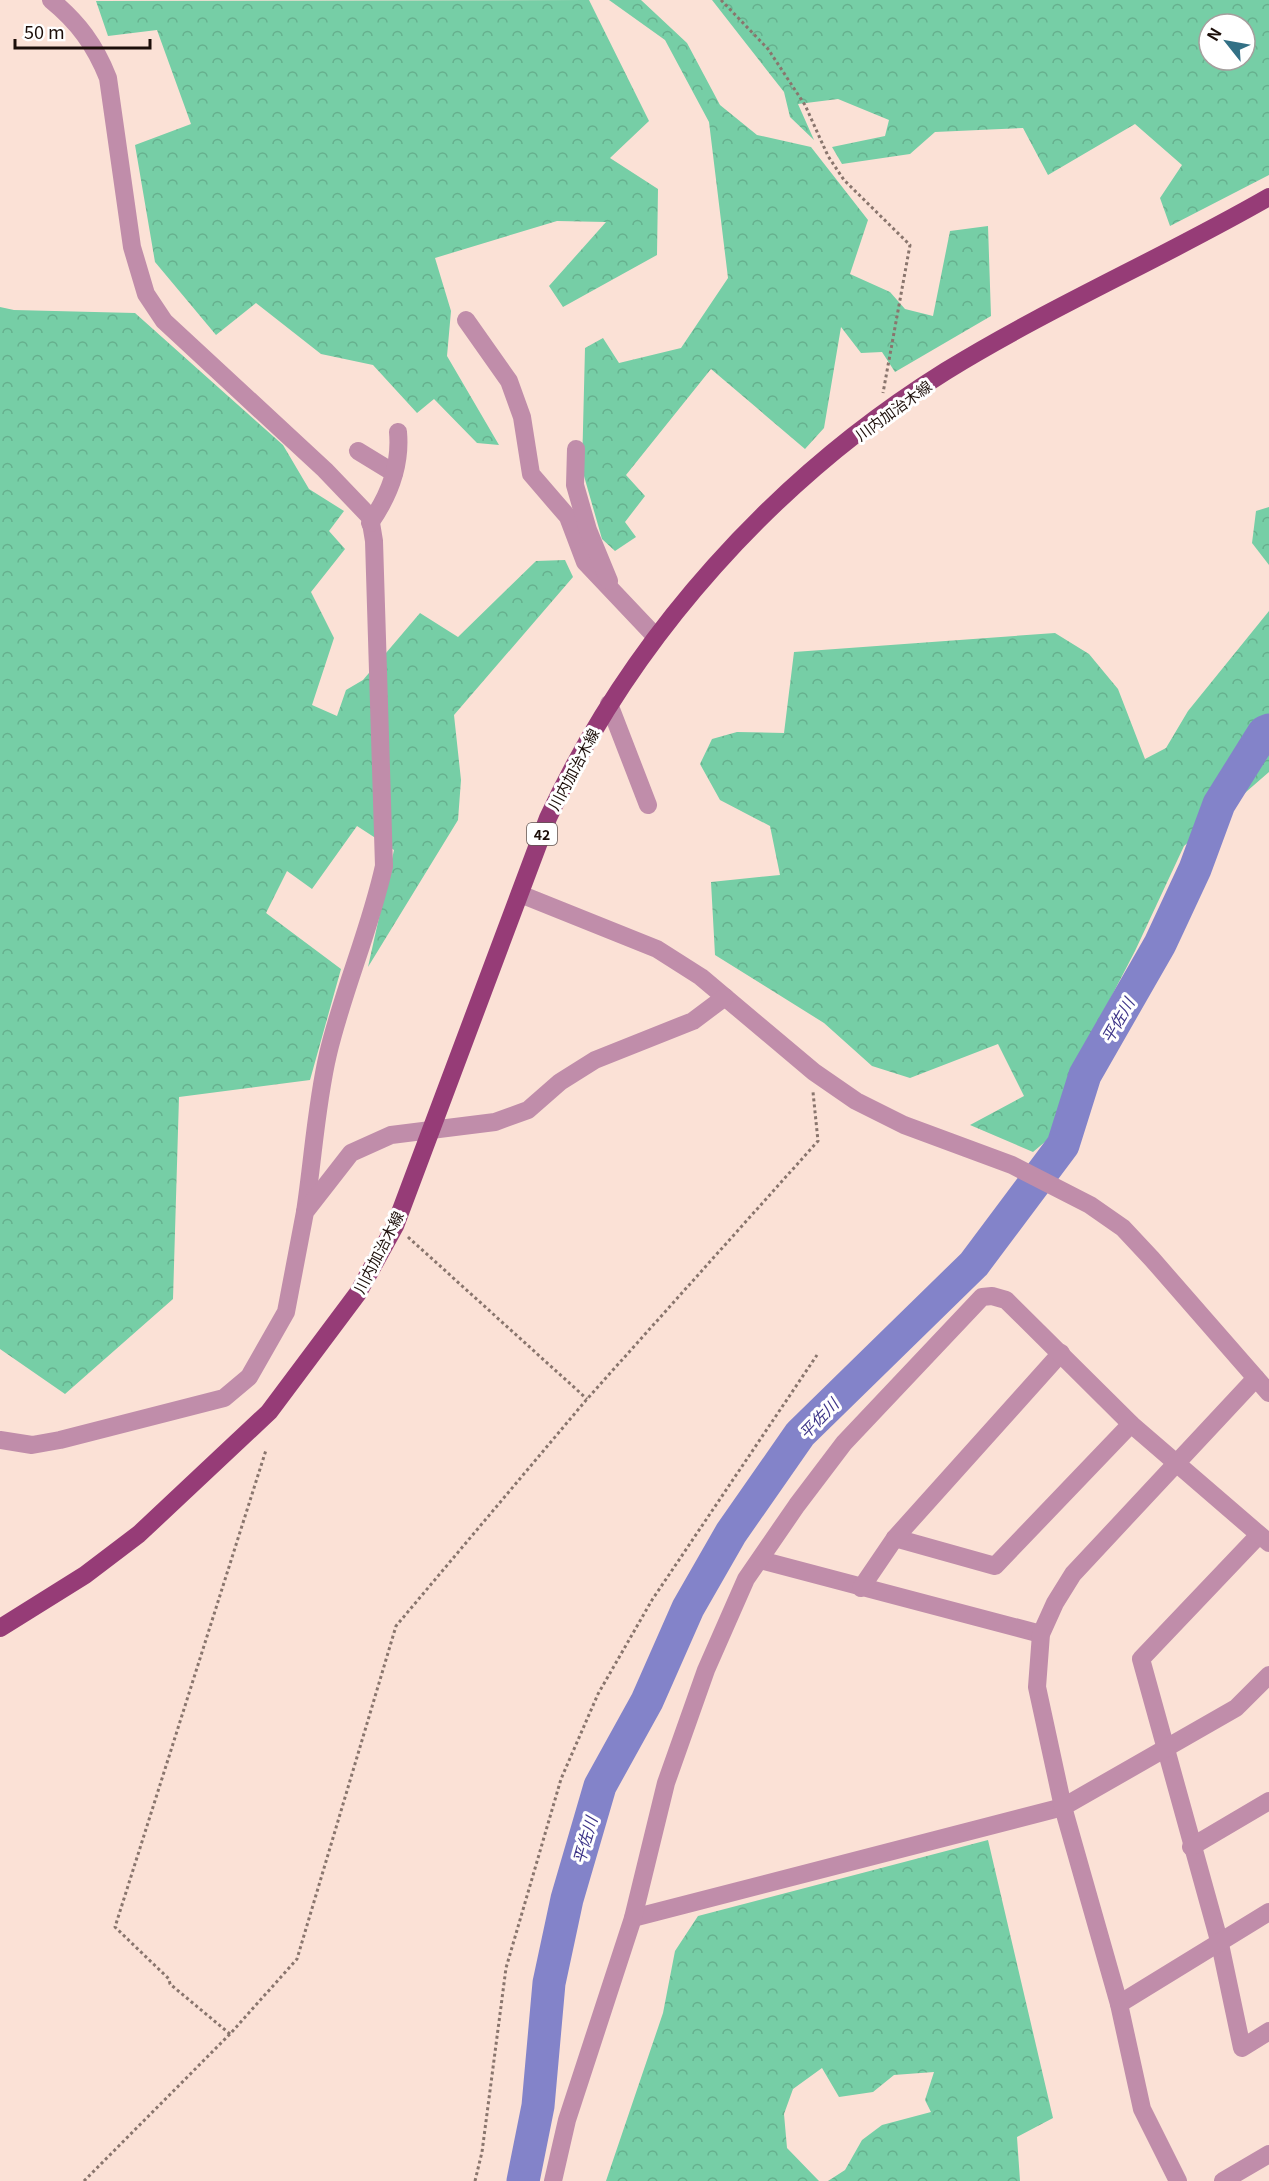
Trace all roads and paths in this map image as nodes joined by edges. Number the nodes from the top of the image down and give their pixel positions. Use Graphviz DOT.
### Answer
graph roads {
  1 [pos="51,0"];
  2 [pos="721,0"];
  3 [pos="1269,197"];
  4 [pos="466,320"];
  5 [pos="885,414"];
  6 [pos="398,432"];
  7 [pos="576,449"];
  8 [pos="358,451"];
  9 [pos="394,472"];
  10 [pos="370,523"];
  11 [pos="616,596"];
  12 [pos="656,637"];
  13 [pos="609,704"];
  14 [pos="648,805"];
  15 [pos="519,894"];
  16 [pos="725,997"];
  17 [pos="814,1072"];
  18 [pos="430,1130"];
  19 [pos="306,1212"];
  20 [pos="395,1226"];
  21 [pos="1061,1353"];
  22 [pos="817,1356"];
  23 [pos="1256,1378"];
  24 [pos="1269,1394"];
  25 [pos="587,1399"];
  26 [pos="1131,1424"];
  27 [pos="0,1440"];
  28 [pos="266,1450"];
  29 [pos="1175,1464"];
  30 [pos="896,1538"];
  31 [pos="1264,1539"];
  32 [pos="760,1560"];
  33 [pos="861,1588"];
  34 [pos="0,1628"];
  35 [pos="1041,1634"];
  36 [pos="1269,1675"];
  37 [pos="1167,1745"];
  38 [pos="1269,1801"];
  39 [pos="1063,1807"];
  40 [pos="1191,1846"];
  41 [pos="1269,1912"];
  42 [pos="633,1918"];
  43 [pos="1220,1944"];
  44 [pos="1119,2004"];
  45 [pos="1269,2031"];
  46 [pos="230,2034"];
  47 [pos="1269,2154"];
  48 [pos="84,2181"];
  49 [pos="475,2181"];
  50 [pos="554,2181"];
  51 [pos="1178,2181"];
  52 [pos="1223,2181"];
  1 -- 10 [label="street"];
  2 -- 5 [label="path"];
  3 -- 5 [label="main road, 川内加治木線 / 42"];
  4 -- 11 [label="street"];
  5 -- 12 [label="main road, 川内加治木線 / 42"];
  6 -- 9 [label="street"];
  7 -- 11 [label="street"];
  8 -- 9 [label="street"];
  9 -- 10 [label="street"];
  10 -- 19 [label="street"];
  11 -- 12 [label="street"];
  12 -- 13 [label="main road, 川内加治木線 / 42"];
  13 -- 14 [label="street"];
  13 -- 15 [label="main road, 川内加治木線 / 42"];
  15 -- 16 [label="street"];
  15 -- 18 [label="main road, 川内加治木線 / 42"];
  16 -- 17 [label="street"];
  16 -- 18 [label="street"];
  17 -- 23 [label="street"];
  17 -- 25 [label="path"];
  18 -- 19 [label="street"];
  18 -- 20 [label="main road, 川内加治木線 / 42"];
  19 -- 27 [label="street"];
  20 -- 25 [label="path"];
  20 -- 34 [label="main road, 川内加治木線 / 42"];
  21 -- 26 [label="street"];
  21 -- 30 [label="street"];
  21 -- 32 [label="street"];
  22 -- 49 [label="path"];
  23 -- 24 [label="street"];
  23 -- 29 [label="street"];
  25 -- 46 [label="path"];
  26 -- 29 [label="street"];
  26 -- 30 [label="street"];
  28 -- 46 [label="path"];
  29 -- 31 [label="street"];
  29 -- 35 [label="street"];
  30 -- 33 [label="street"];
  31 -- 37 [label="street"];
  32 -- 33 [label="street"];
  32 -- 42 [label="street"];
  33 -- 35 [label="street"];
  35 -- 39 [label="street"];
  36 -- 37 [label="street"];
  37 -- 39 [label="street"];
  37 -- 40 [label="street"];
  38 -- 40 [label="street"];
  39 -- 42 [label="street"];
  39 -- 44 [label="street"];
  40 -- 43 [label="street"];
  41 -- 43 [label="street"];
  42 -- 50 [label="street"];
  43 -- 44 [label="street"];
  43 -- 45 [label="street"];
  44 -- 51 [label="street"];
  46 -- 48 [label="path"];
  47 -- 52 [label="street"];
}
